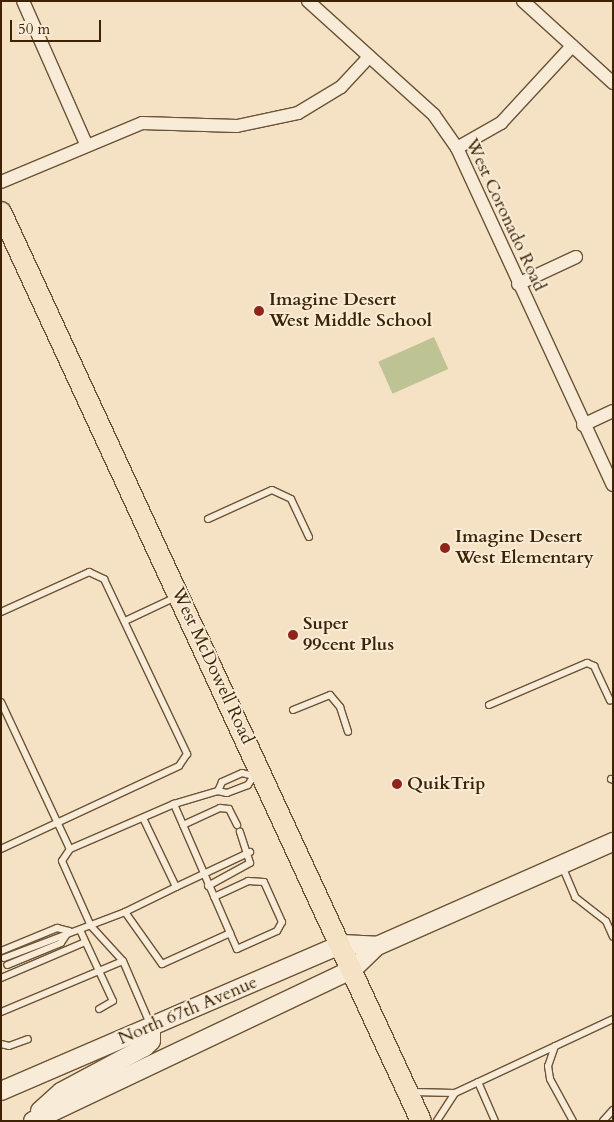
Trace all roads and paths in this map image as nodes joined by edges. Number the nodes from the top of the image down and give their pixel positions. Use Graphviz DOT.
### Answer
graph roads {
  1 [pos="308,1"];
  2 [pos="523,1"];
  3 [pos="26,2"];
  4 [pos="572,46"];
  5 [pos="369,57"];
  6 [pos="613,83"];
  7 [pos="86,144"];
  8 [pos="457,148"];
  9 [pos="1,182"];
  10 [pos="1,212"];
  11 [pos="576,257"];
  12 [pos="518,284"];
  13 [pos="613,411"];
  14 [pos="583,425"];
  15 [pos="613,486"];
  16 [pos="208,519"];
  17 [pos="309,537"];
  18 [pos="180,595"];
  19 [pos="1,612"];
  20 [pos="125,621"];
  21 [pos="610,700"];
  22 [pos="1,702"];
  23 [pos="489,706"];
  24 [pos="292,710"];
  25 [pos="348,732"];
  26 [pos="255,772"];
  27 [pos="218,791"];
  28 [pos="174,804"];
  29 [pos="143,818"];
  30 [pos="57,823"];
  31 [pos="183,825"];
  32 [pos="237,825"];
  33 [pos="240,832"];
  34 [pos="613,842"];
  35 [pos="1,849"];
  36 [pos="70,849"];
  37 [pos="250,852"];
  38 [pos="562,864"];
  39 [pos="204,874"];
  40 [pos="208,886"];
  41 [pos="176,887"];
  42 [pos="214,897"];
  43 [pos="124,912"];
  44 [pos="91,926"];
  45 [pos="80,930"];
  46 [pos="69,931"];
  47 [pos="230,933"];
  48 [pos="613,937"];
  49 [pos="85,942"];
  50 [pos="342,944"];
  51 [pos="377,946"];
  52 [pos="1,951"];
  53 [pos="123,961"];
  54 [pos="6,962"];
  55 [pos="353,969"];
  56 [pos="99,971"];
  57 [pos="1,978"];
  58 [pos="100,1010"];
  59 [pos="1,1012"];
  60 [pos="613,1019"];
  61 [pos="151,1026"];
  62 [pos="28,1039"];
  63 [pos="1,1044"];
  64 [pos="555,1046"];
  65 [pos="478,1082"];
  66 [pos="3,1090"];
  67 [pos="408,1092"];
  68 [pos="455,1093"];
  69 [pos="613,1110"];
  70 [pos="28,1121"];
  71 [pos="33,1121"];
  72 [pos="421,1121"];
  73 [pos="437,1121"];
  74 [pos="495,1121"];
  75 [pos="573,1121"];
  76 [pos="604,1121"];
  1 -- 5 [label="street, West Coronado Road"];
  2 -- 4 [label="street"];
  3 -- 7 [label="street"];
  4 -- 6 [label="street"];
  4 -- 8 [label="street"];
  5 -- 7 [label="street"];
  5 -- 8 [label="street, West Coronado Road"];
  7 -- 9 [label="street"];
  8 -- 12 [label="street, West Coronado Road"];
  10 -- 18 [label="main road, West McDowell Road"];
  11 -- 12 [label="street"];
  12 -- 14 [label="street, West Coronado Road"];
  13 -- 14 [label="street"];
  14 -- 15 [label="street, West Coronado Road"];
  16 -- 17 [label="lane"];
  18 -- 20 [label="lane"];
  18 -- 26 [label="main road, West McDowell Road"];
  19 -- 20 [label="lane"];
  20 -- 30 [label="lane"];
  21 -- 23 [label="lane"];
  22 -- 30 [label="lane"];
  24 -- 25 [label="lane"];
  26 -- 27 [label="lane"];
  26 -- 27 [label="lane"];
  26 -- 50 [label="main road, West McDowell Road"];
  27 -- 28 [label="lane"];
  28 -- 29 [label="lane"];
  28 -- 31 [label="lane"];
  29 -- 36 [label="lane"];
  29 -- 41 [label="lane"];
  30 -- 35 [label="lane"];
  30 -- 36 [label="lane"];
  31 -- 32 [label="lane"];
  31 -- 39 [label="lane"];
  33 -- 37 [label="lane"];
  34 -- 38 [label="main road, North 67th Avenue"];
  36 -- 44 [label="lane"];
  37 -- 39 [label="lane"];
  37 -- 40 [label="lane"];
  38 -- 48 [label="lane"];
  38 -- 51 [label="main road, North 67th Avenue"];
  39 -- 40 [label="lane"];
  39 -- 41 [label="lane"];
  40 -- 42 [label="lane"];
  41 -- 43 [label="lane"];
  42 -- 47 [label="lane"];
  42 -- 47 [label="lane"];
  43 -- 44 [label="lane"];
  43 -- 47 [label="lane"];
  44 -- 45 [label="lane"];
  44 -- 53 [label="lane"];
  45 -- 46 [label="lane"];
  45 -- 49 [label="lane"];
  46 -- 52 [label="lane"];
  46 -- 54 [label="lane"];
  49 -- 56 [label="lane"];
  49 -- 57 [label="lane"];
  50 -- 51 [label="main road, North 67th Avenue"];
  50 -- 55 [label="main road, West McDowell Road"];
  50 -- 61 [label="main road, North 67th Avenue"];
  51 -- 55 [label="main road, North 67th Avenue"];
  53 -- 56 [label="lane"];
  53 -- 61 [label="lane"];
  55 -- 67 [label="main road, West McDowell Road"];
  55 -- 71 [label="main road, North 67th Avenue"];
  56 -- 58 [label="lane"];
  56 -- 59 [label="lane"];
  60 -- 64 [label="lane"];
  61 -- 66 [label="main road, North 67th Avenue"];
  61 -- 70 [label="main road"];
  62 -- 63 [label="lane"];
  64 -- 65 [label="lane"];
  64 -- 75 [label="lane"];
  65 -- 68 [label="lane"];
  65 -- 74 [label="lane"];
  67 -- 68 [label="lane"];
  67 -- 72 [label="main road, West McDowell Road"];
  68 -- 73 [label="lane"];
  69 -- 76 [label="lane"];
}
